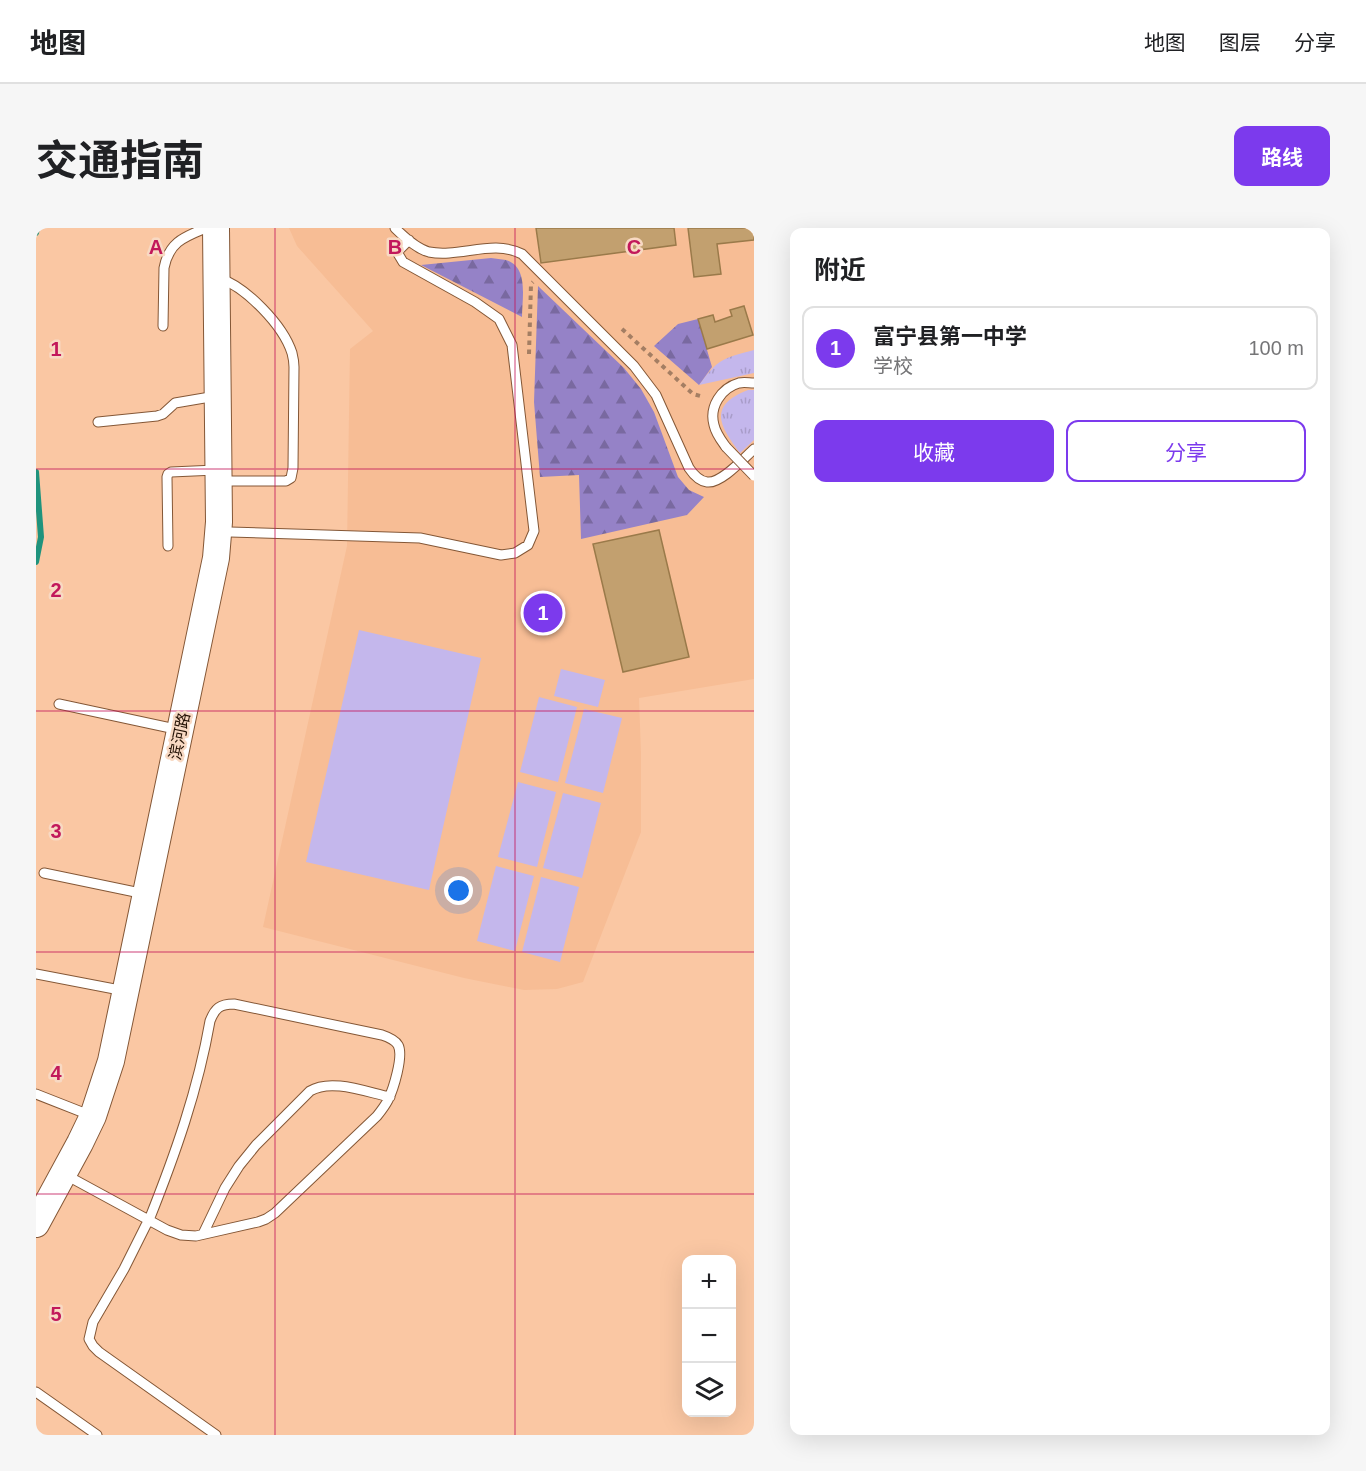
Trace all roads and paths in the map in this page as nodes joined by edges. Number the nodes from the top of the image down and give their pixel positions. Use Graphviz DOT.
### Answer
graph roads {
  1 [pos="206,228"];
  2 [pos="216,228"];
  3 [pos="395,228"];
  4 [pos="409,240"];
  5 [pos="216,277"];
  6 [pos="531,284"];
  7 [pos="163,326"];
  8 [pos="622,329"];
  9 [pos="529,355"];
  10 [pos="754,383"];
  11 [pos="693,394"];
  12 [pos="218,395"];
  13 [pos="98,422"];
  14 [pos="754,449"];
  15 [pos="218,476"];
  16 [pos="754,476"];
  17 [pos="230,532"];
  18 [pos="168,546"];
  19 [pos="59,704"];
  20 [pos="180,730"];
  21 [pos="44,873"];
  22 [pos="146,894"];
  23 [pos="36,974"];
  24 [pos="126,991"];
  25 [pos="36,1094"];
  26 [pos="390,1097"];
  27 [pos="93,1116"];
  28 [pos="64,1174"];
  29 [pos="149,1220"];
  30 [pos="36,1224"];
  31 [pos="203,1234"];
  32 [pos="36,1392"];
  33 [pos="97,1435"];
  34 [pos="216,1435"];
  1 -- 7 [label="lane"];
  2 -- 5 [label="street, 滨河路"];
  3 -- 4 [label="lane"];
  4 -- 14 [label="lane"];
  4 -- 17 [label="lane"];
  5 -- 12 [label="street, 滨河路"];
  5 -- 15 [label="lane"];
  6 -- 9 [label="path"];
  8 -- 11 [label="path"];
  10 -- 16 [label="lane, bridge"];
  12 -- 13 [label="lane"];
  12 -- 15 [label="street, 滨河路"];
  15 -- 18 [label="lane"];
  15 -- 20 [label="street, 滨河路"];
  19 -- 20 [label="lane"];
  20 -- 22 [label="street, 滨河路"];
  21 -- 22 [label="lane"];
  22 -- 24 [label="street, 滨河路"];
  23 -- 24 [label="lane"];
  24 -- 27 [label="street, 滨河路"];
  25 -- 27 [label="lane"];
  26 -- 29 [label="lane"];
  26 -- 31 [label="lane"];
  26 -- 31 [label="lane"];
  27 -- 28 [label="street, 滨河路"];
  28 -- 29 [label="lane"];
  28 -- 30 [label="street, 滨河路"];
  29 -- 31 [label="lane"];
  29 -- 34 [label="lane"];
  32 -- 33 [label="lane"];
}
